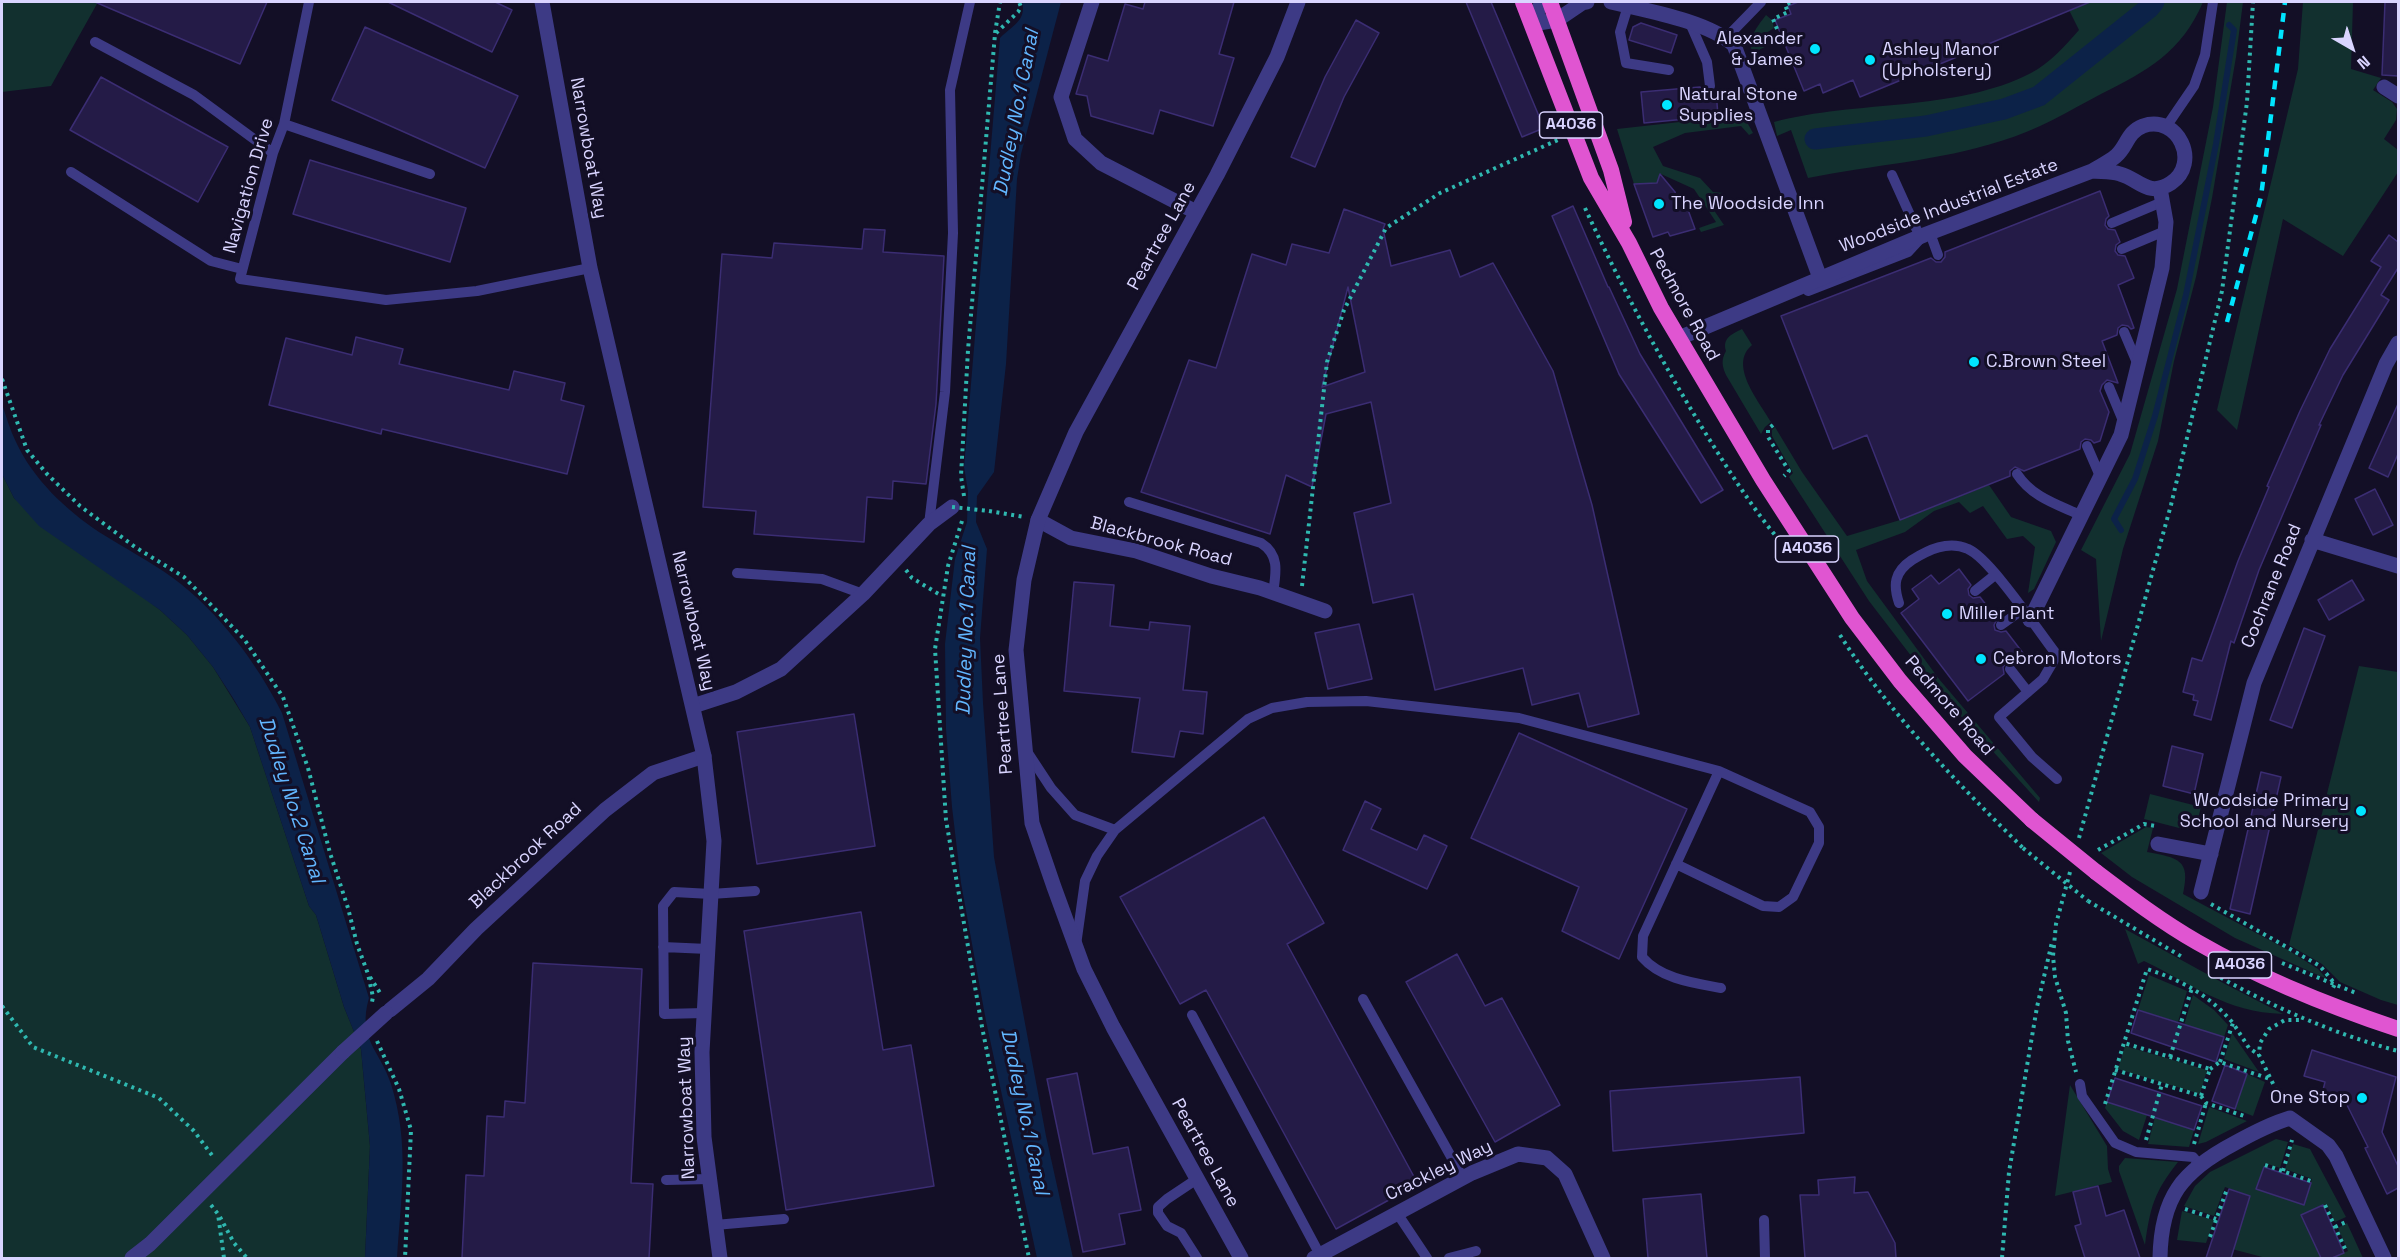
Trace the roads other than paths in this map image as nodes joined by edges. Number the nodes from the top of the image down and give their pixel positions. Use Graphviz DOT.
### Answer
graph roads {
  1 [pos="309,2"];
  2 [pos="542,2"];
  3 [pos="970,2"];
  4 [pos="1092,2"];
  5 [pos="1298,2"];
  6 [pos="1523,2"];
  7 [pos="1542,2"];
  8 [pos="1550,2"];
  9 [pos="1587,2"];
  10 [pos="1611,2"];
  11 [pos="1761,2"];
  12 [pos="2213,2"];
  13 [pos="1628,6"];
  14 [pos="1557,20"];
  15 [pos="1690,23"];
  16 [pos="1532,24"];
  17 [pos="1726,38"];
  18 [pos="95,42"];
  19 [pos="1669,70"];
  20 [pos="1710,86"];
  21 [pos="2384,87"];
  22 [pos="2398,96"];
  23 [pos="284,124"];
  24 [pos="2166,127"];
  25 [pos="273,153"];
  26 [pos="2092,171"];
  27 [pos="72,172"];
  28 [pos="430,174"];
  29 [pos="1892,176"];
  30 [pos="2161,195"];
  31 [pos="1196,212"];
  32 [pos="2112,223"];
  33 [pos="2165,231"];
  34 [pos="1924,235"];
  35 [pos="1629,243"];
  36 [pos="2122,249"];
  37 [pos="1938,255"];
  38 [pos="590,268"];
  39 [pos="242,269"];
  40 [pos="1820,278"];
  41 [pos="1793,289"];
  42 [pos="2124,332"];
  43 [pos="1679,338"];
  44 [pos="2398,343"];
  45 [pos="2138,366"];
  46 [pos="2109,387"];
  47 [pos="2124,424"];
  48 [pos="2087,446"];
  49 [pos="2017,474"];
  50 [pos="2100,476"];
  51 [pos="1129,502"];
  52 [pos="952,507"];
  53 [pos="2080,515"];
  54 [pos="1038,520"];
  55 [pos="929,524"];
  56 [pos="2312,540"];
  57 [pos="2398,566"];
  58 [pos="737,573"];
  59 [pos="1995,574"];
  60 [pos="1975,591"];
  61 [pos="1273,592"];
  62 [pos="863,594"];
  63 [pos="1899,603"];
  64 [pos="1325,611"];
  65 [pos="2026,615"];
  66 [pos="2001,625"];
  67 [pos="2010,669"];
  68 [pos="2028,692"];
  69 [pos="693,706"];
  70 [pos="1023,745"];
  71 [pos="704,756"];
  72 [pos="1719,771"];
  73 [pos="2057,779"];
  74 [pos="1115,830"];
  75 [pos="2158,844"];
  76 [pos="2211,854"];
  77 [pos="1676,864"];
  78 [pos="755,891"];
  79 [pos="711,894"];
  80 [pos="2206,898"];
  81 [pos="1076,946"];
  82 [pos="663,947"];
  83 [pos="708,949"];
  84 [pos="1721,988"];
  85 [pos="1363,999"];
  86 [pos="704,1013"];
  87 [pos="1192,1015"];
  88 [pos="2398,1029"];
  89 [pos="2080,1084"];
  90 [pos="2199,1164"];
  91 [pos="1463,1178"];
  92 [pos="710,1179"];
  93 [pos="1197,1179"];
  94 [pos="666,1180"];
  95 [pos="1397,1213"];
  96 [pos="784,1219"];
  97 [pos="1764,1220"];
  98 [pos="715,1225"];
  99 [pos="1476,1251"];
  100 [pos="1317,1257"];
  101 [pos="132,1258"];
  102 [pos="720,1258"];
  103 [pos="1197,1258"];
  104 [pos="1241,1258"];
  105 [pos="1427,1258"];
  106 [pos="1449,1258"];
  107 [pos="1603,1258"];
  108 [pos="1766,1258"];
  109 [pos="2160,1258"];
  110 [pos="2384,1258"];
  1 -- 23 [label="lane, Navigation Drive"];
  2 -- 38 [label="street, Narrowboat Way"];
  3 -- 55 [label="lane"];
  4 -- 31 [label="street"];
  5 -- 31 [label="street, Peartree Lane"];
  6 -- 16 [label="highway, Pedmore Road / A4036"];
  7 -- 16 [label="street"];
  8 -- 14 [label="highway, Pedmore Road / A4036"];
  9 -- 14 [label="street"];
  10 -- 13 [label="street"];
  11 -- 17 [label="lane"];
  12 -- 24 [label="lane"];
  13 -- 15 [label="street"];
  13 -- 19 [label="lane"];
  14 -- 16 [label="street"];
  14 -- 35 [label="highway, Pedmore Road / A4036"];
  15 -- 17 [label="street"];
  15 -- 20 [label="lane"];
  16 -- 35 [label="highway, Pedmore Road / A4036"];
  17 -- 40 [label="street"];
  18 -- 25 [label="lane"];
  21 -- 22 [label="street"];
  23 -- 25 [label="lane, Navigation Drive"];
  23 -- 28 [label="lane"];
  24 -- 26 [label="street, Woodside Industrial Estate"];
  24 -- 30 [label="street"];
  25 -- 39 [label="lane, Navigation Drive"];
  26 -- 30 [label="street, Woodside Industrial Estate"];
  26 -- 34 [label="street, Woodside Industrial Estate"];
  27 -- 39 [label="lane"];
  29 -- 34 [label="lane"];
  30 -- 32 [label="lane"];
  30 -- 33 [label="street"];
  31 -- 54 [label="street, Peartree Lane"];
  33 -- 36 [label="lane"];
  33 -- 45 [label="street"];
  34 -- 37 [label="lane"];
  34 -- 40 [label="street, Woodside Industrial Estate"];
  34 -- 41 [label="lane"];
  35 -- 43 [label="highway, Pedmore Road / A4036"];
  38 -- 39 [label="lane, Navigation Drive"];
  38 -- 69 [label="street, Narrowboat Way"];
  40 -- 41 [label="street, Woodside Industrial Estate"];
  41 -- 43 [label="street, Woodside Industrial Estate"];
  42 -- 45 [label="lane"];
  43 -- 88 [label="highway, Pedmore Road / A4036, bridge"];
  44 -- 56 [label="street, Cochrane Road"];
  45 -- 47 [label="street"];
  46 -- 47 [label="lane"];
  47 -- 50 [label="street"];
  48 -- 50 [label="lane"];
  49 -- 53 [label="lane"];
  50 -- 53 [label="street"];
  51 -- 61 [label="lane"];
  52 -- 55 [label="street"];
  53 -- 65 [label="street"];
  54 -- 61 [label="street, Blackbrook Road"];
  54 -- 70 [label="street, Peartree Lane"];
  55 -- 62 [label="street"];
  56 -- 57 [label="street"];
  56 -- 76 [label="street, Cochrane Road"];
  58 -- 62 [label="lane"];
  59 -- 60 [label="lane"];
  59 -- 63 [label="lane"];
  59 -- 65 [label="lane"];
  61 -- 64 [label="street, Blackbrook Road"];
  62 -- 69 [label="street"];
  65 -- 66 [label="lane"];
  65 -- 68 [label="lane"];
  67 -- 68 [label="lane"];
  68 -- 73 [label="lane"];
  69 -- 71 [label="street, Narrowboat Way"];
  70 -- 74 [label="lane"];
  70 -- 81 [label="street, Peartree Lane"];
  71 -- 79 [label="street, Narrowboat Way"];
  71 -- 101 [label="street, Blackbrook Road, bridge"];
  72 -- 74 [label="lane"];
  72 -- 77 [label="lane"];
  72 -- 77 [label="lane"];
  74 -- 81 [label="lane"];
  75 -- 76 [label="street"];
  76 -- 80 [label="street, Cochrane Road"];
  77 -- 84 [label="lane"];
  78 -- 79 [label="lane"];
  79 -- 82 [label="lane"];
  79 -- 83 [label="street, Narrowboat Way"];
  81 -- 93 [label="street, Peartree Lane"];
  82 -- 83 [label="lane"];
  82 -- 86 [label="lane"];
  83 -- 86 [label="street, Narrowboat Way"];
  85 -- 91 [label="lane"];
  86 -- 92 [label="street, Narrowboat Way"];
  87 -- 100 [label="lane"];
  89 -- 90 [label="lane"];
  90 -- 109 [label="street"];
  90 -- 110 [label="street"];
  91 -- 95 [label="street, Crackley Way"];
  91 -- 107 [label="street, Crackley Way"];
  92 -- 94 [label="lane"];
  92 -- 98 [label="street, Narrowboat Way"];
  93 -- 103 [label="lane"];
  93 -- 104 [label="street, Peartree Lane"];
  95 -- 100 [label="street, Crackley Way"];
  95 -- 105 [label="lane"];
  96 -- 98 [label="lane"];
  97 -- 108 [label="lane"];
  98 -- 102 [label="street, Narrowboat Way"];
  99 -- 106 [label="lane"];
}
